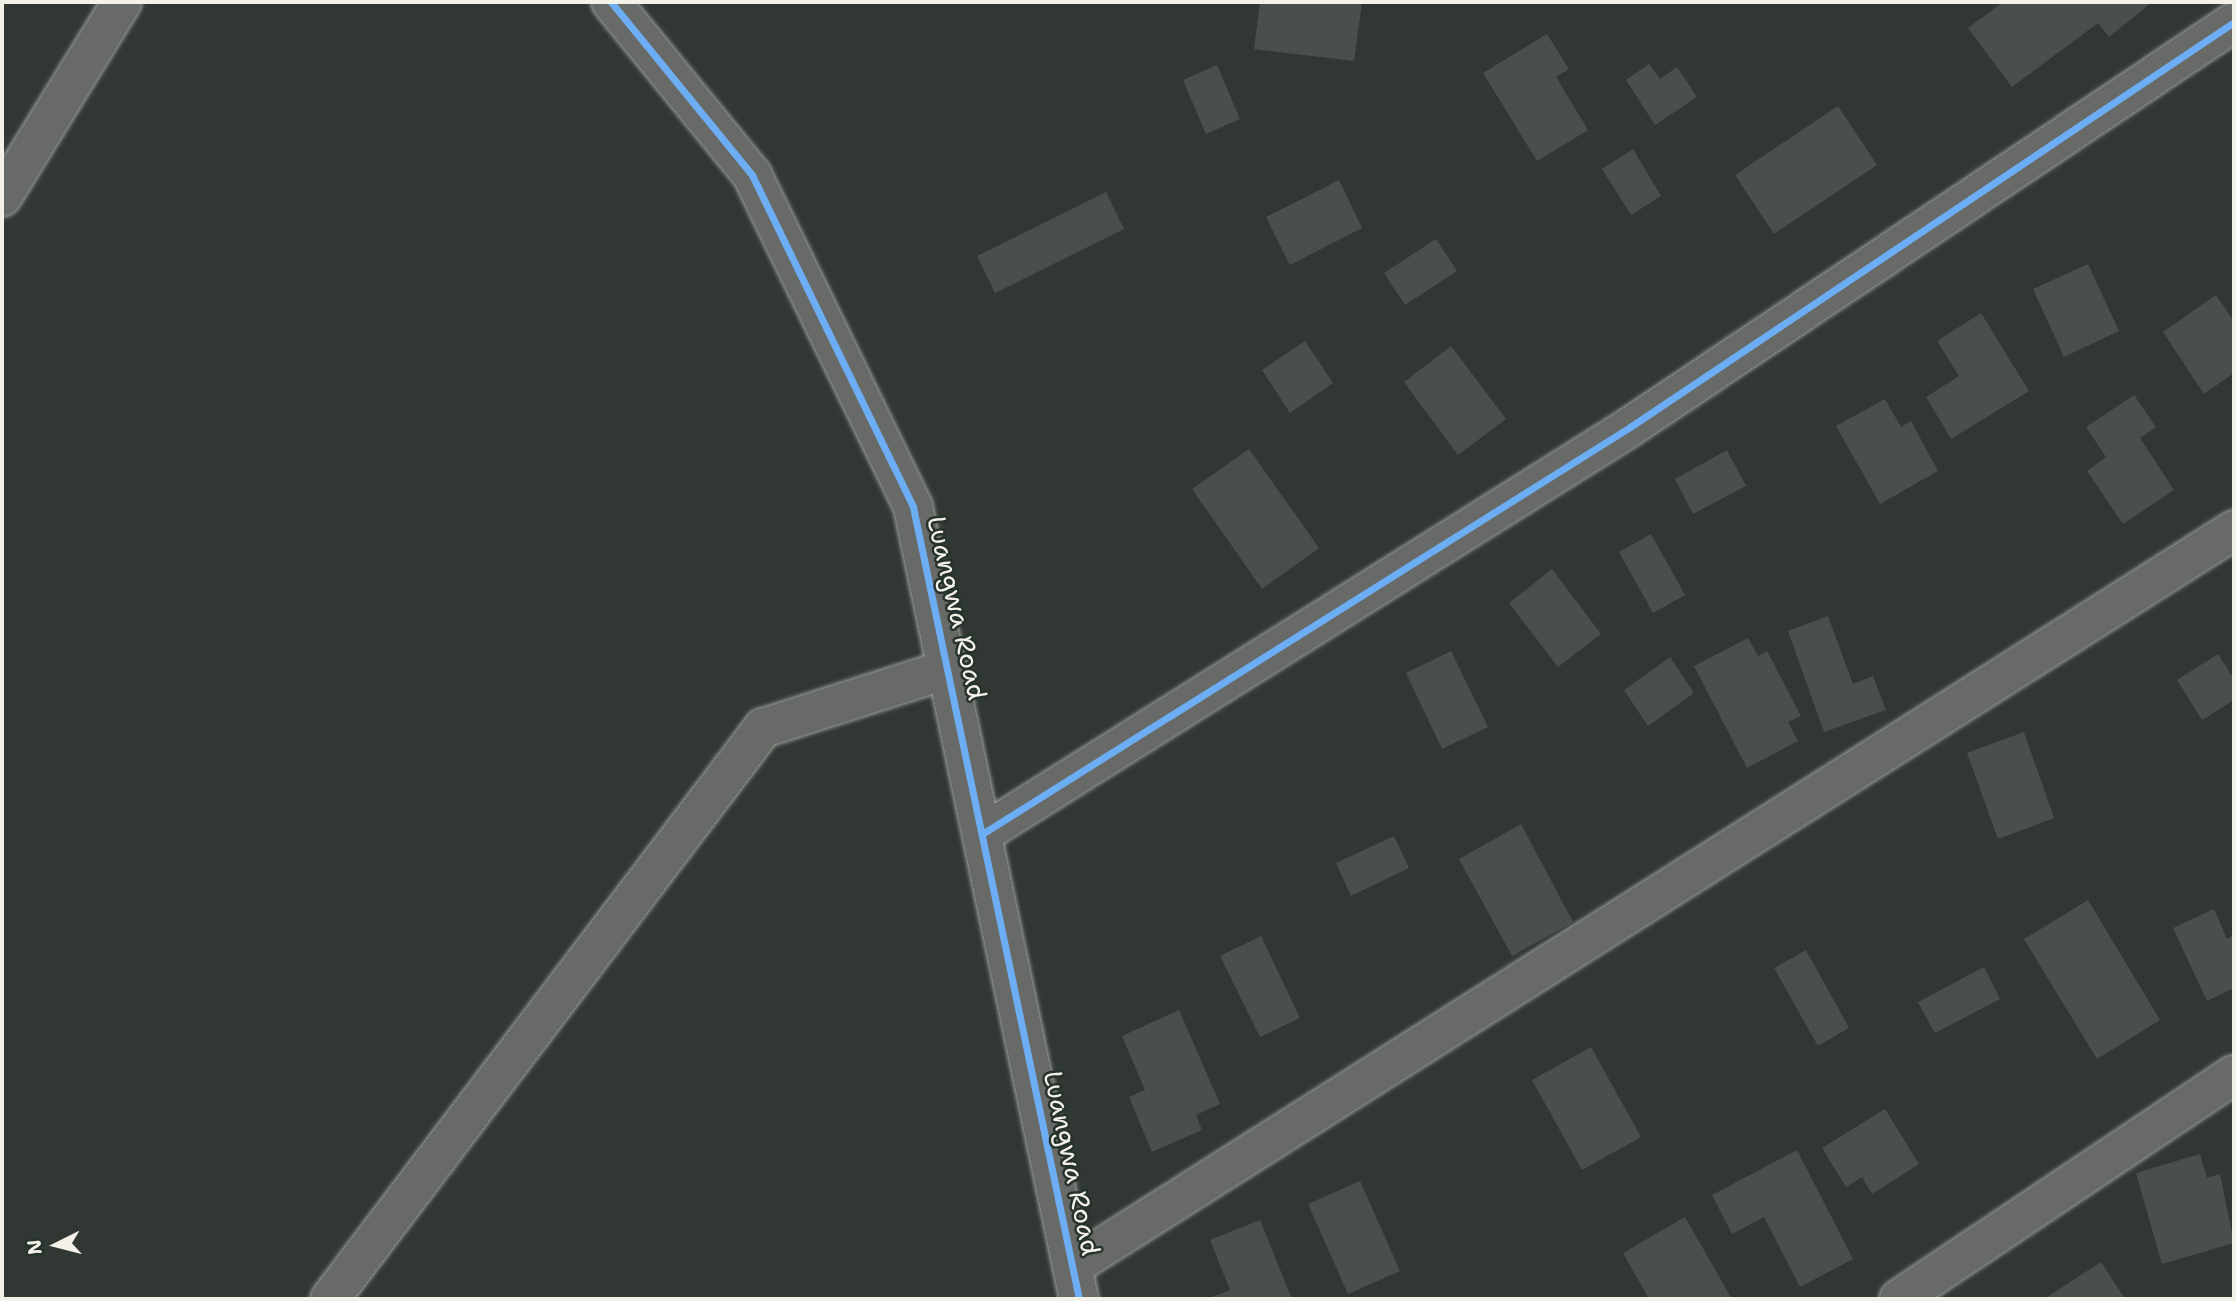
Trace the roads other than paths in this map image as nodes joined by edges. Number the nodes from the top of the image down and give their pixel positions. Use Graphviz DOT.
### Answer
graph roads {
  1 [pos="122,2"];
  2 [pos="611,2"];
  3 [pos="2234,22"];
  4 [pos="2,197"];
  5 [pos="2234,530"];
  6 [pos="951,668"];
  7 [pos="982,834"];
  8 [pos="2234,1075"];
  9 [pos="1076,1283"];
  10 [pos="330,1299"];
  11 [pos="1899,1299"];
  1 -- 4 [label="main road"];
  2 -- 6 [label="main road, Luangwa Road"];
  3 -- 7 [label="main road"];
  5 -- 9 [label="main road"];
  6 -- 7 [label="main road, Luangwa Road"];
  6 -- 10 [label="main road"];
  7 -- 9 [label="main road, Luangwa Road"];
  8 -- 11 [label="main road"];
}
